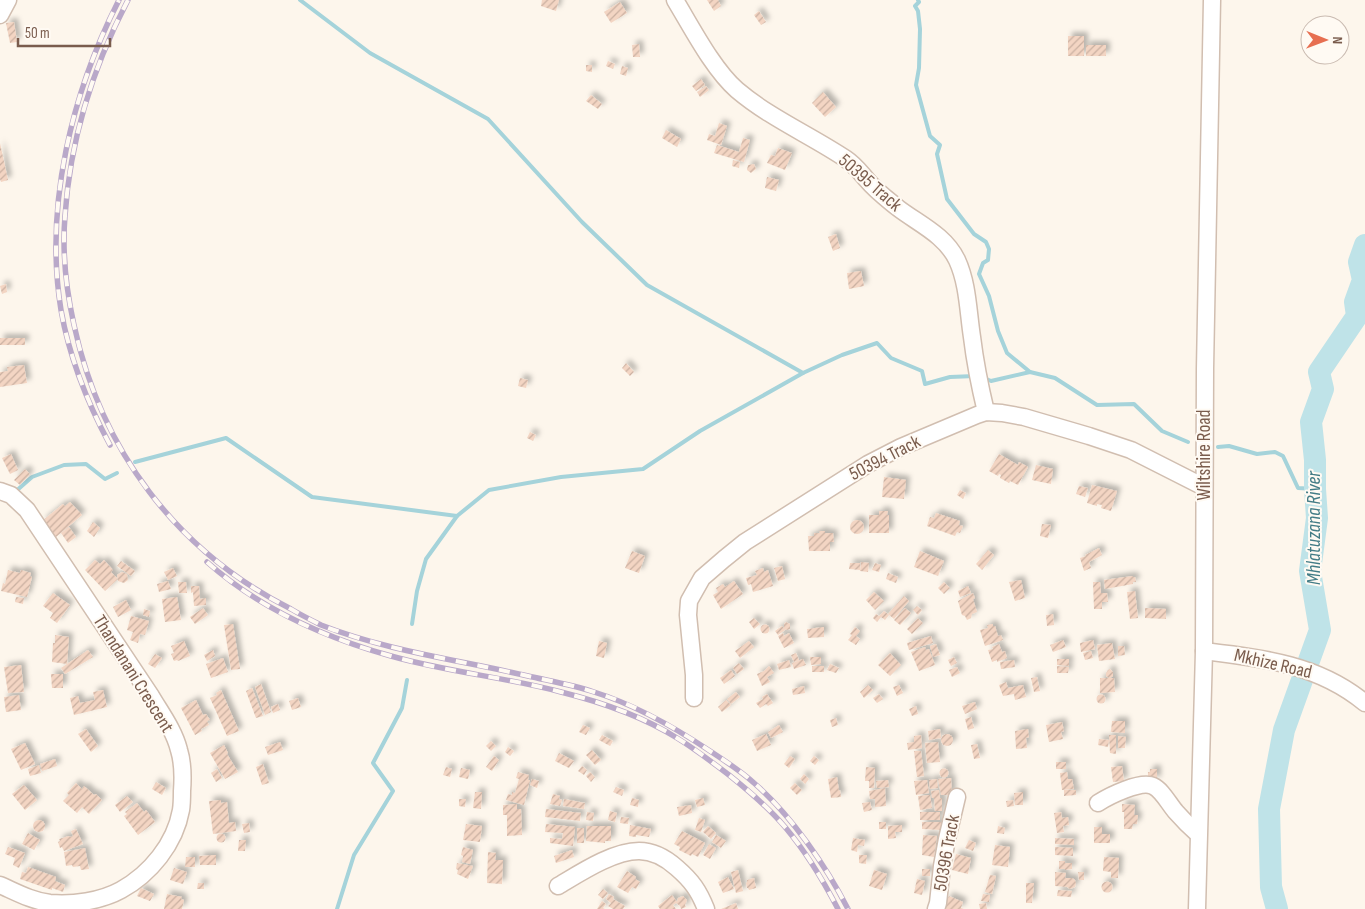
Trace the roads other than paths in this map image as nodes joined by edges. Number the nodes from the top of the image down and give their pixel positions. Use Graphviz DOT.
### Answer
graph roads {
  1 [pos="8,0"];
  2 [pos="675,0"];
  3 [pos="1212,0"];
  4 [pos="0,15"];
  5 [pos="986,412"];
  6 [pos="1204,487"];
  7 [pos="0,491"];
  8 [pos="1204,651"];
  9 [pos="694,698"];
  10 [pos="1360,699"];
  11 [pos="957,797"];
  12 [pos="1098,803"];
  13 [pos="1198,834"];
  14 [pos="0,885"];
  15 [pos="558,886"];
  16 [pos="706,909"];
  17 [pos="936,909"];
  18 [pos="1197,909"];
  1 -- 4 [label="street"];
  2 -- 5 [label="street, 50395 Track"];
  3 -- 6 [label="street, Wiltshire Road"];
  5 -- 6 [label="street, 50394 Track"];
  5 -- 9 [label="street, 50394 Track"];
  6 -- 8 [label="street, Wiltshire Road"];
  7 -- 14 [label="street, Thandanani Crescent"];
  8 -- 10 [label="street, Mkhize Road"];
  8 -- 13 [label="street, Wiltshire Road"];
  11 -- 17 [label="street, 50396 Track"];
  12 -- 13 [label="street"];
  13 -- 18 [label="street, Wiltshire Road"];
  15 -- 16 [label="street"];
}
